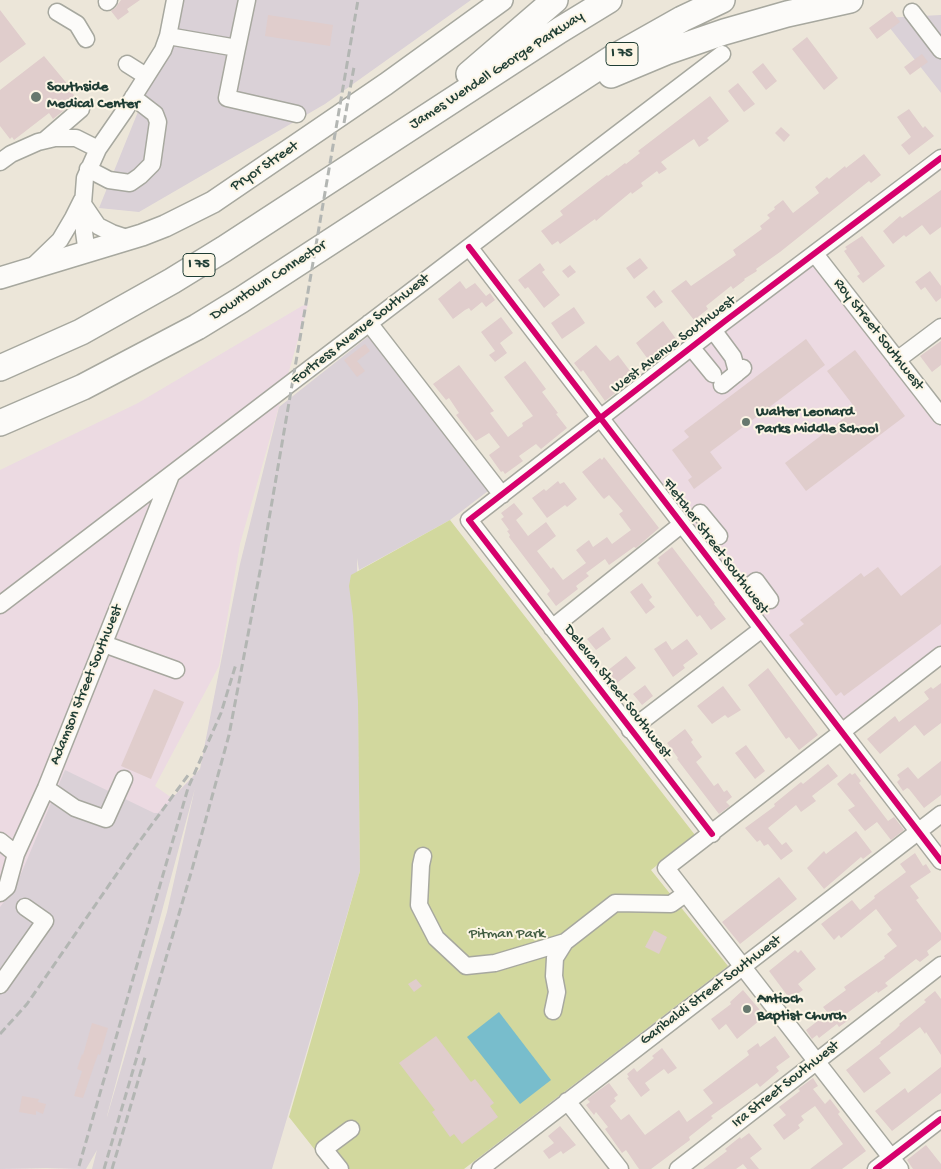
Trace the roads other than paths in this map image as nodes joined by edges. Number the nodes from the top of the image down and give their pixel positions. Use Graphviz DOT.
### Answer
graph roads {
  1 [pos="175,0"];
  2 [pos="247,0"];
  3 [pos="502,0"];
  4 [pos="555,0"];
  5 [pos="609,0"];
  6 [pos="722,0"];
  7 [pos="850,0"];
  8 [pos="57,12"];
  9 [pos="912,12"];
  10 [pos="168,36"];
  11 [pos="86,39"];
  12 [pos="236,48"];
  13 [pos="941,50"];
  14 [pos="722,54"];
  15 [pos="127,64"];
  16 [pos="146,76"];
  17 [pos="133,97"];
  18 [pos="81,109"];
  19 [pos="297,114"];
  20 [pos="525,114"];
  21 [pos="45,140"];
  22 [pos="386,142"];
  23 [pos="98,149"];
  24 [pos="941,158"];
  25 [pos="0,162"];
  26 [pos="88,170"];
  27 [pos="83,200"];
  28 [pos="130,239"];
  29 [pos="469,247"];
  30 [pos="87,253"];
  31 [pos="815,254"];
  32 [pos="29,270"];
  33 [pos="0,278"];
  34 [pos="369,323"];
  35 [pos="941,327"];
  36 [pos="713,330"];
  37 [pos="691,347"];
  38 [pos="897,360"];
  39 [pos="0,368"];
  40 [pos="941,416"];
  41 [pos="600,418"];
  42 [pos="0,423"];
  43 [pos="172,474"];
  44 [pos="502,495"];
  45 [pos="700,513"];
  46 [pos="682,524"];
  47 [pos="701,549"];
  48 [pos="503,564"];
  49 [pos="737,596"];
  50 [pos="770,600"];
  51 [pos="0,605"];
  52 [pos="552,628"];
  53 [pos="762,629"];
  54 [pos="104,644"];
  55 [pos="941,655"];
  56 [pos="176,670"];
  57 [pos="630,730"];
  58 [pos="842,732"];
  59 [pos="124,779"];
  60 [pos="46,788"];
  61 [pos="941,814"];
  62 [pos="918,832"];
  63 [pos="712,834"];
  64 [pos="0,840"];
  65 [pos="16,854"];
  66 [pos="423,856"];
  67 [pos="941,862"];
  68 [pos="2,887"];
  69 [pos="685,894"];
  70 [pos="25,907"];
  71 [pos="564,942"];
  72 [pos="941,965"];
  73 [pos="744,967"];
  74 [pos="0,985"];
  75 [pos="553,1011"];
  76 [pos="817,1062"];
  77 [pos="567,1101"];
  78 [pos="941,1118"];
  79 [pos="351,1129"];
  80 [pos="493,1144"];
  81 [pos="511,1145"];
  82 [pos="895,1163"];
  83 [pos="340,1169"];
  84 [pos="480,1169"];
  85 [pos="620,1169"];
  86 [pos="678,1169"];
  87 [pos="876,1169"];
  1 -- 10 [label="street"];
  2 -- 12 [label="street"];
  3 -- 28 [label="main road, Pryor Street"];
  4 -- 22 [label="highway"];
  5 -- 22 [label="highway, James Wendell George Parkway / I 75"];
  6 -- 20 [label="highway, I 75"];
  7 -- 20 [label="highway"];
  8 -- 11 [label="street"];
  9 -- 13 [label="street"];
  10 -- 12 [label="street"];
  10 -- 16 [label="street"];
  12 -- 19 [label="street"];
  14 -- 29 [label="street, Fortress Avenue Southwest"];
  15 -- 16 [label="street"];
  16 -- 17 [label="street"];
  17 -- 23 [label="street"];
  17 -- 26 [label="street"];
  18 -- 21 [label="street"];
  20 -- 42 [label="highway, Downtown Connector / I 75"];
  21 -- 23 [label="street"];
  21 -- 25 [label="street"];
  22 -- 39 [label="highway, I 75"];
  23 -- 26 [label="street"];
  24 -- 31 [label="street, West Avenue Southwest"];
  26 -- 27 [label="street"];
  27 -- 28 [label="street"];
  27 -- 30 [label="street"];
  27 -- 32 [label="street"];
  28 -- 30 [label="main road, Pryor Street"];
  29 -- 34 [label="street, Fortress Avenue Southwest"];
  29 -- 41 [label="street, Fletcher Street Southwest"];
  30 -- 32 [label="main road, Pryor Street"];
  31 -- 36 [label="street, West Avenue Southwest"];
  31 -- 38 [label="street, Roy Street Southwest"];
  32 -- 33 [label="main road, Pryor Street"];
  34 -- 43 [label="street, Fortress Avenue Southwest"];
  34 -- 44 [label="street"];
  35 -- 38 [label="street"];
  36 -- 37 [label="street, West Avenue Southwest"];
  36 -- 37 [label="street"];
  37 -- 41 [label="street, West Avenue Southwest"];
  38 -- 40 [label="street, Roy Street Southwest"];
  41 -- 44 [label="street, West Avenue Southwest"];
  41 -- 46 [label="street, Fletcher Street Southwest"];
  43 -- 51 [label="street, Fortress Avenue Southwest"];
  43 -- 54 [label="street, Adamson Street Southwest"];
  44 -- 48 [label="street, West Avenue Southwest"];
  45 -- 47 [label="street"];
  46 -- 47 [label="street, Fletcher Street Southwest"];
  46 -- 52 [label="street"];
  47 -- 49 [label="street, Fletcher Street Southwest"];
  48 -- 52 [label="street, Delevan Street Southwest"];
  49 -- 50 [label="street"];
  49 -- 53 [label="street, Fletcher Street Southwest"];
  52 -- 57 [label="street, Delevan Street Southwest"];
  53 -- 57 [label="street"];
  53 -- 58 [label="street, Fletcher Street Southwest"];
  54 -- 56 [label="street"];
  54 -- 60 [label="street, Adamson Street Southwest"];
  55 -- 58 [label="street"];
  57 -- 63 [label="street, Delevan Street Southwest"];
  58 -- 62 [label="street, Fletcher Street Southwest"];
  58 -- 63 [label="street"];
  59 -- 60 [label="street"];
  60 -- 65 [label="street, Adamson Street Southwest"];
  61 -- 62 [label="street, Garibaldi Street Southwest"];
  62 -- 67 [label="street, Fletcher Street Southwest"];
  62 -- 73 [label="street, Garibaldi Street Southwest"];
  63 -- 69 [label="street"];
  64 -- 65 [label="street"];
  65 -- 68 [label="street, Adamson Street Southwest"];
  66 -- 71 [label="street"];
  69 -- 71 [label="street"];
  69 -- 73 [label="street"];
  70 -- 74 [label="street"];
  71 -- 75 [label="street"];
  72 -- 76 [label="street, Ira Street Southwest"];
  73 -- 76 [label="street"];
  73 -- 77 [label="street, Garibaldi Street Southwest"];
  76 -- 82 [label="street"];
  76 -- 86 [label="street, Ira Street Southwest"];
  77 -- 81 [label="street, Garibaldi Street Southwest"];
  77 -- 85 [label="street"];
  78 -- 82 [label="street"];
  79 -- 83 [label="street"];
  80 -- 81 [label="street"];
  81 -- 84 [label="street, Garibaldi Street Southwest"];
  82 -- 87 [label="street"];
}
